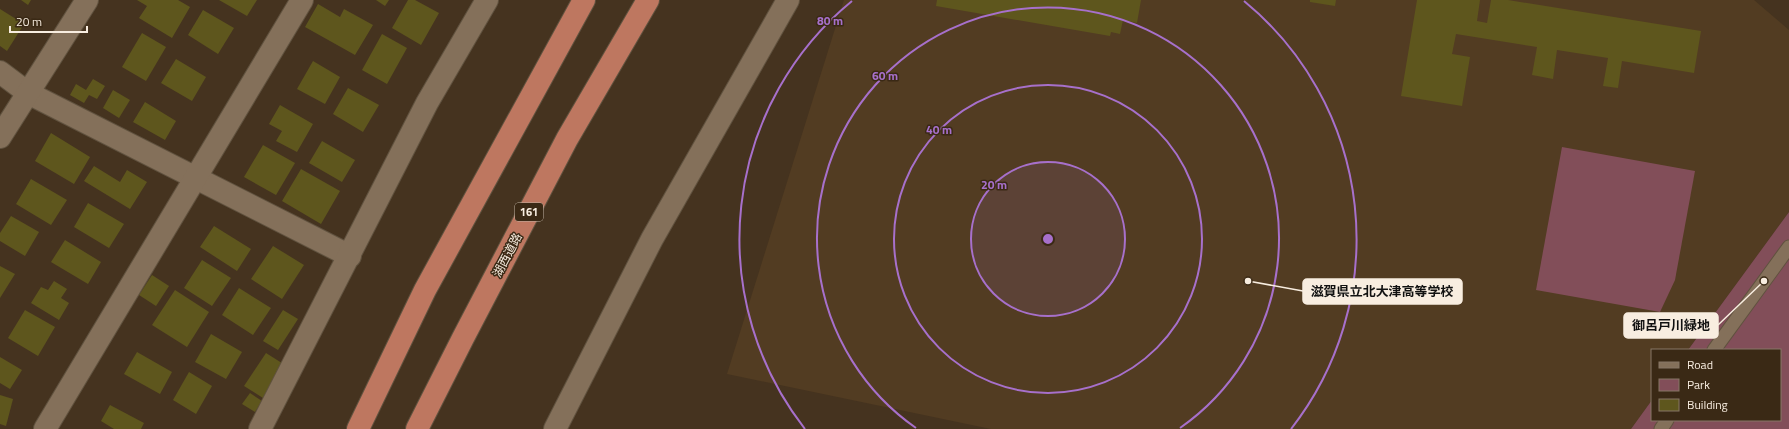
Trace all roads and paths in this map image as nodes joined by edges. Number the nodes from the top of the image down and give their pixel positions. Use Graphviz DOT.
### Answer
graph roads {
  1 [pos="87,0"];
  2 [pos="302,0"];
  3 [pos="487,0"];
  4 [pos="584,0"];
  5 [pos="648,0"];
  6 [pos="788,0"];
  7 [pos="0,72"];
  8 [pos="28,93"];
  9 [pos="0,137"];
  10 [pos="195,178"];
  11 [pos="1789,247"];
  12 [pos="350,256"];
  13 [pos="1715,349"];
  14 [pos="45,429"];
  15 [pos="260,429"];
  16 [pos="358,429"];
  17 [pos="418,429"];
  18 [pos="555,429"];
  1 -- 8 [label="street"];
  2 -- 10 [label="street"];
  3 -- 12 [label="street"];
  4 -- 16 [label="highway"];
  5 -- 17 [label="highway, 湖西道路 / 161"];
  6 -- 18 [label="street"];
  7 -- 8 [label="street"];
  8 -- 9 [label="street"];
  8 -- 10 [label="street"];
  10 -- 12 [label="street"];
  10 -- 14 [label="street"];
  11 -- 13 [label="lane"];
  12 -- 15 [label="street"];
}
